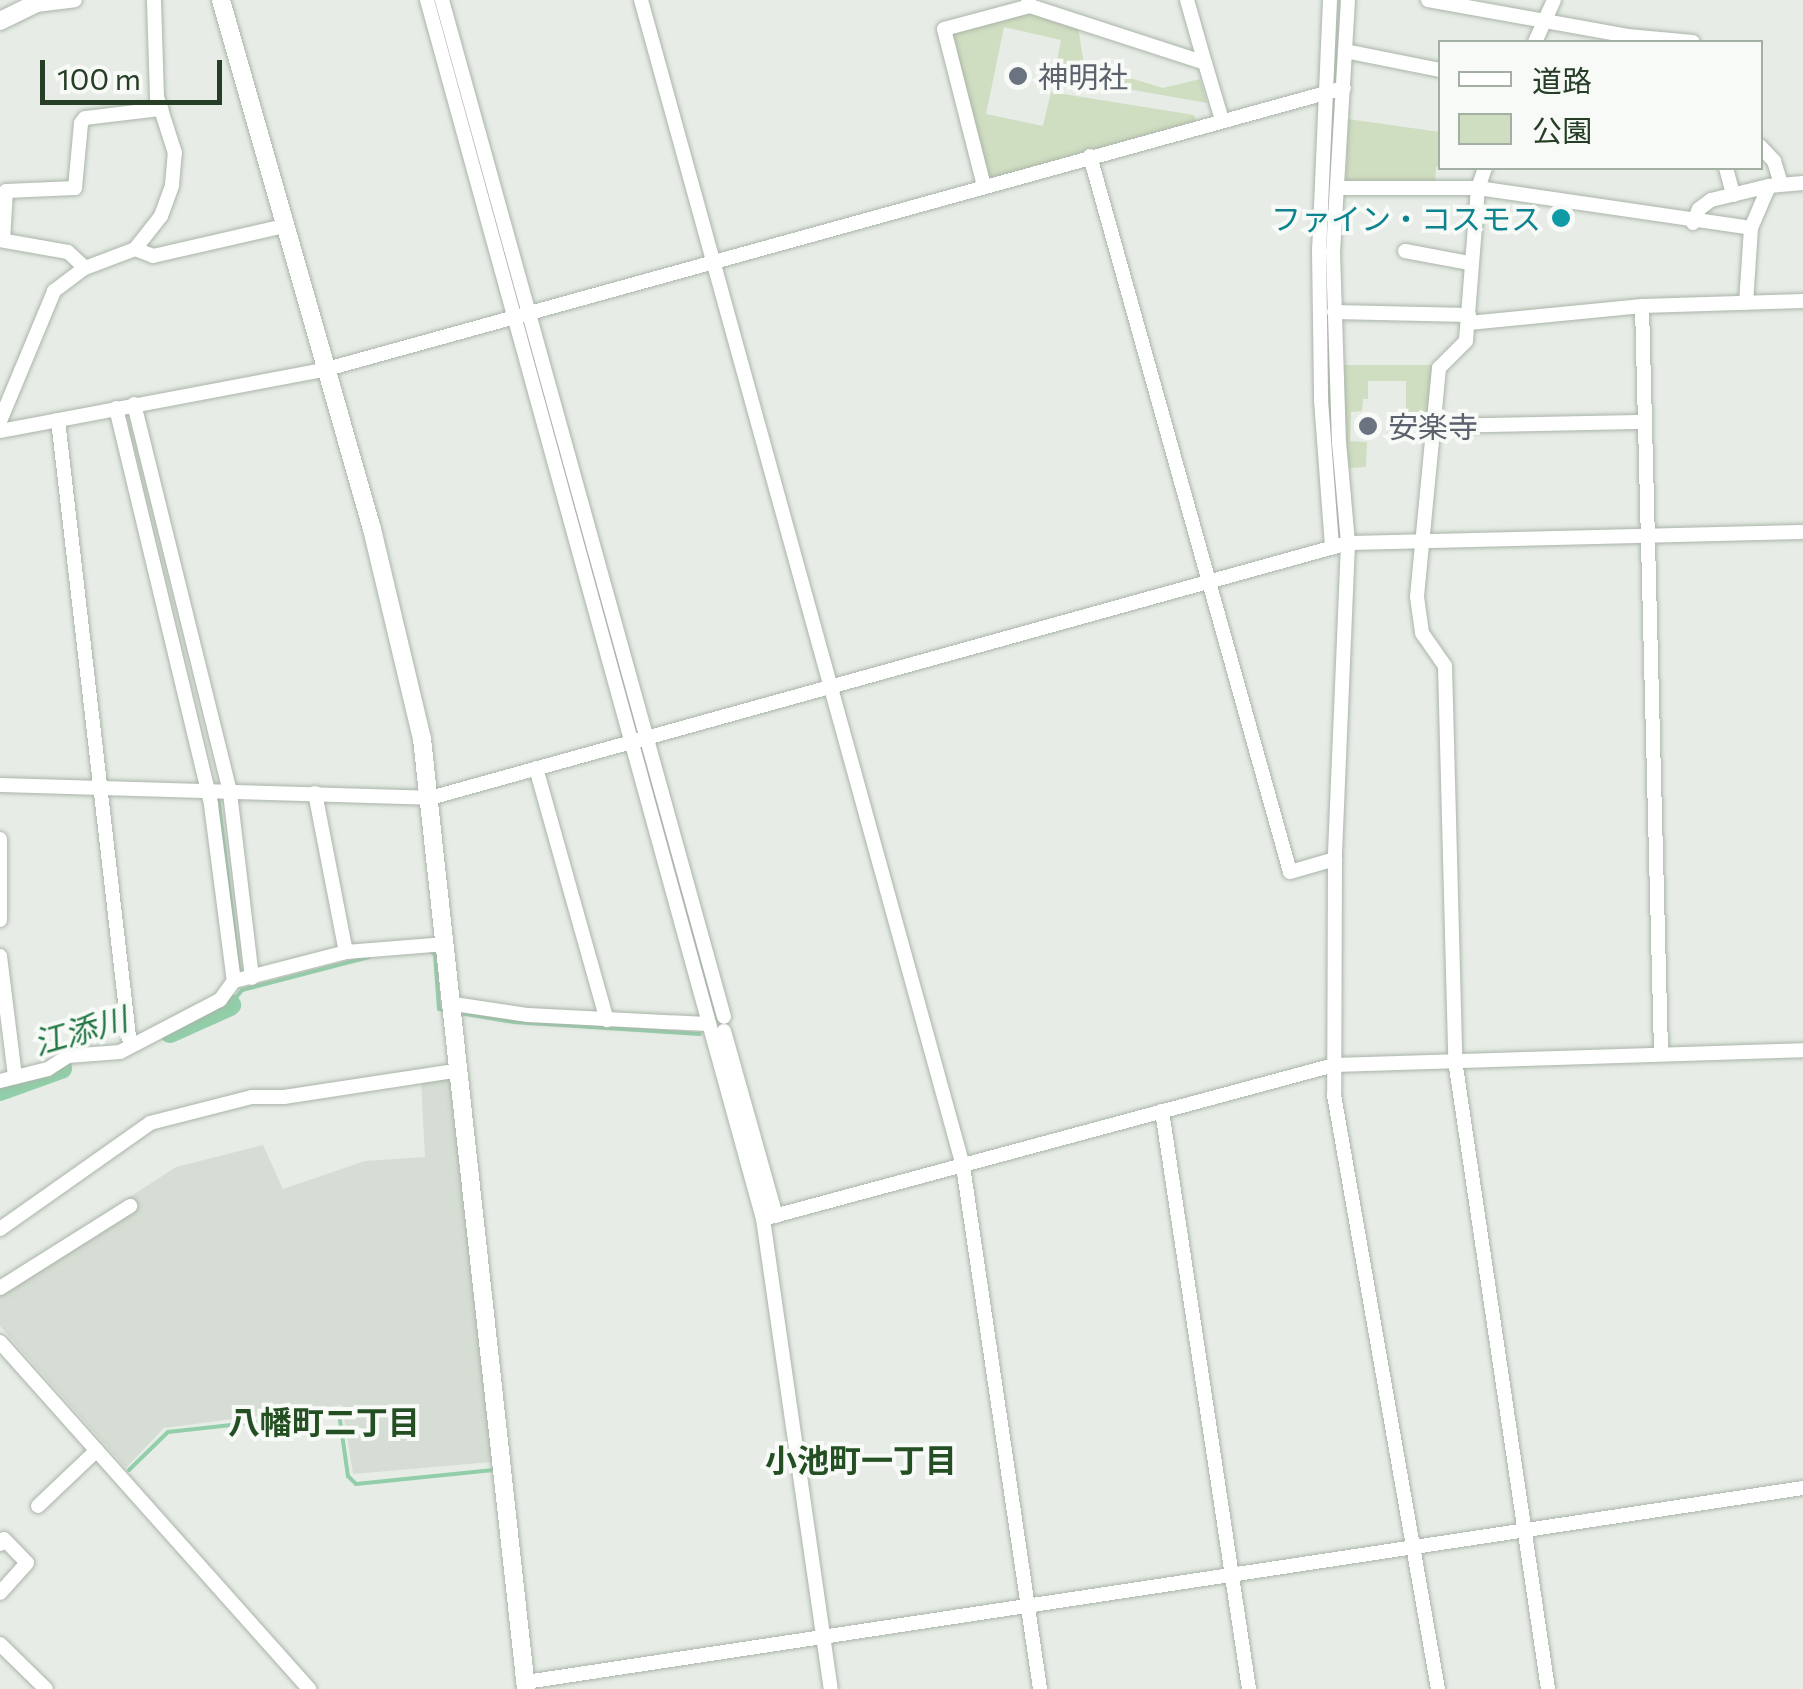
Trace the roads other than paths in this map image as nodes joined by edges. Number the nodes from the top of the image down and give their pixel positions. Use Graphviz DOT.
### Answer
graph roads {
  1 [pos="74,0"];
  2 [pos="154,0"];
  3 [pos="220,0"];
  4 [pos="427,0"];
  5 [pos="442,0"];
  6 [pos="640,0"];
  7 [pos="1188,0"];
  8 [pos="1330,0"];
  9 [pos="1348,0"];
  10 [pos="1428,0"];
  11 [pos="1554,0"];
  12 [pos="38,3"];
  13 [pos="1029,3"];
  14 [pos="1546,18"];
  15 [pos="0,20"];
  16 [pos="1536,40"];
  17 [pos="1672,40"];
  18 [pos="1345,51"];
  19 [pos="1206,63"];
  20 [pos="1438,70"];
  21 [pos="1344,88"];
  22 [pos="1326,92"];
  23 [pos="161,109"];
  24 [pos="1222,120"];
  25 [pos="1763,149"];
  26 [pos="1090,156"];
  27 [pos="1484,170"];
  28 [pos="1727,170"];
  29 [pos="1803,183"];
  30 [pos="1775,185"];
  31 [pos="984,186"];
  32 [pos="1338,188"];
  33 [pos="1478,188"];
  34 [pos="1733,195"];
  35 [pos="1693,223"];
  36 [pos="284,226"];
  37 [pos="1751,228"];
  38 [pos="1,240"];
  39 [pos="135,249"];
  40 [pos="1405,251"];
  41 [pos="714,262"];
  42 [pos="1470,264"];
  43 [pos="85,268"];
  44 [pos="1803,301"];
  45 [pos="1746,303"];
  46 [pos="1642,306"];
  47 [pos="1334,312"];
  48 [pos="522,315"];
  49 [pos="1469,319"];
  50 [pos="326,369"];
  51 [pos="134,404"];
  52 [pos="116,408"];
  53 [pos="58,420"];
  54 [pos="0,421"];
  55 [pos="1642,422"];
  56 [pos="1434,426"];
  57 [pos="0,431"];
  58 [pos="1803,532"];
  59 [pos="1646,536"];
  60 [pos="1423,542"];
  61 [pos="1348,544"];
  62 [pos="1332,548"];
  63 [pos="1208,581"];
  64 [pos="831,686"];
  65 [pos="638,739"];
  66 [pos="536,768"];
  67 [pos="0,786"];
  68 [pos="100,788"];
  69 [pos="207,791"];
  70 [pos="227,792"];
  71 [pos="314,793"];
  72 [pos="430,798"];
  73 [pos="0,839"];
  74 [pos="1335,859"];
  75 [pos="0,920"];
  76 [pos="446,944"];
  77 [pos="346,952"];
  78 [pos="0,956"];
  79 [pos="252,978"];
  80 [pos="234,981"];
  81 [pos="454,1010"];
  82 [pos="606,1020"];
  83 [pos="716,1022"];
  84 [pos="130,1045"];
  85 [pos="1803,1050"];
  86 [pos="1661,1052"];
  87 [pos="1455,1060"];
  88 [pos="1334,1064"];
  89 [pos="460,1070"];
  90 [pos="7,1079"];
  91 [pos="1162,1111"];
  92 [pos="963,1166"];
  93 [pos="130,1206"];
  94 [pos="770,1218"];
  95 [pos="0,1229"];
  96 [pos="0,1288"];
  97 [pos="0,1342"];
  98 [pos="97,1450"];
  99 [pos="1803,1488"];
  100 [pos="38,1506"];
  101 [pos="1524,1529"];
  102 [pos="0,1544"];
  103 [pos="1412,1546"];
  104 [pos="1232,1573"];
  105 [pos="0,1593"];
  106 [pos="1027,1603"];
  107 [pos="825,1633"];
  108 [pos="0,1644"];
  109 [pos="526,1685"];
  110 [pos="46,1689"];
  111 [pos="309,1689"];
  112 [pos="831,1689"];
  113 [pos="1040,1689"];
  114 [pos="1249,1689"];
  115 [pos="1438,1689"];
  116 [pos="1548,1689"];
  1 -- 12 [label="street"];
  2 -- 23 [label="street"];
  3 -- 36 [label="street"];
  4 -- 48 [label="street"];
  5 -- 48 [label="street"];
  6 -- 41 [label="street"];
  7 -- 19 [label="street"];
  8 -- 22 [label="street"];
  9 -- 18 [label="street"];
  10 -- 14 [label="street"];
  11 -- 14 [label="street"];
  12 -- 15 [label="street"];
  13 -- 19 [label="street"];
  13 -- 31 [label="street"];
  14 -- 16 [label="street"];
  14 -- 17 [label="street"];
  18 -- 20 [label="street"];
  18 -- 21 [label="street"];
  19 -- 24 [label="street"];
  21 -- 22 [label="street"];
  21 -- 32 [label="street"];
  22 -- 24 [label="street"];
  22 -- 62 [label="street"];
  23 -- 38 [label="street"];
  23 -- 39 [label="street"];
  24 -- 26 [label="street"];
  25 -- 30 [label="street"];
  26 -- 31 [label="street"];
  26 -- 63 [label="street"];
  27 -- 33 [label="street"];
  28 -- 34 [label="street"];
  29 -- 30 [label="street"];
  30 -- 34 [label="street"];
  30 -- 37 [label="street"];
  31 -- 41 [label="street"];
  32 -- 33 [label="street"];
  32 -- 47 [label="street"];
  33 -- 35 [label="street"];
  33 -- 42 [label="street"];
  34 -- 35 [label="street"];
  35 -- 37 [label="street"];
  36 -- 39 [label="street"];
  36 -- 50 [label="street"];
  37 -- 45 [label="street"];
  38 -- 43 [label="street"];
  39 -- 43 [label="street"];
  40 -- 42 [label="street"];
  41 -- 48 [label="street"];
  41 -- 64 [label="street"];
  42 -- 49 [label="street"];
  43 -- 54 [label="street"];
  44 -- 45 [label="street"];
  45 -- 46 [label="street"];
  46 -- 49 [label="street"];
  46 -- 55 [label="street"];
  47 -- 49 [label="street"];
  47 -- 61 [label="street"];
  48 -- 50 [label="street"];
  48 -- 65 [label="street"];
  49 -- 56 [label="street"];
  50 -- 51 [label="street"];
  50 -- 72 [label="street"];
  51 -- 52 [label="street"];
  51 -- 70 [label="street"];
  52 -- 53 [label="street"];
  52 -- 69 [label="street"];
  53 -- 57 [label="street"];
  53 -- 68 [label="street"];
  55 -- 56 [label="street"];
  55 -- 59 [label="street"];
  56 -- 60 [label="street"];
  58 -- 59 [label="street"];
  59 -- 60 [label="street"];
  59 -- 86 [label="street"];
  60 -- 61 [label="street"];
  60 -- 87 [label="street"];
  61 -- 62 [label="street"];
  61 -- 74 [label="street"];
  62 -- 63 [label="street"];
  63 -- 64 [label="street"];
  63 -- 74 [label="street"];
  64 -- 65 [label="street"];
  64 -- 92 [label="street"];
  65 -- 66 [label="street"];
  65 -- 83 [label="street"];
  66 -- 72 [label="street"];
  66 -- 82 [label="street"];
  67 -- 68 [label="street"];
  68 -- 69 [label="street"];
  68 -- 84 [label="street"];
  69 -- 70 [label="street"];
  69 -- 80 [label="street"];
  70 -- 71 [label="street"];
  70 -- 79 [label="street"];
  71 -- 72 [label="street"];
  71 -- 77 [label="street"];
  72 -- 76 [label="street"];
  73 -- 75 [label="street"];
  74 -- 88 [label="street"];
  76 -- 77 [label="street"];
  76 -- 81 [label="street"];
  77 -- 79 [label="street"];
  78 -- 90 [label="street"];
  79 -- 80 [label="street"];
  80 -- 84 [label="street"];
  81 -- 82 [label="street"];
  81 -- 89 [label="street"];
  82 -- 83 [label="street"];
  83 -- 94 [label="street"];
  84 -- 90 [label="street"];
  85 -- 86 [label="street"];
  86 -- 87 [label="street"];
  87 -- 88 [label="street"];
  87 -- 101 [label="street"];
  88 -- 91 [label="street"];
  88 -- 103 [label="street"];
  89 -- 95 [label="street"];
  89 -- 109 [label="street"];
  91 -- 92 [label="street"];
  91 -- 104 [label="street"];
  92 -- 94 [label="street"];
  92 -- 106 [label="street"];
  93 -- 96 [label="street"];
  94 -- 107 [label="street"];
  97 -- 98 [label="street"];
  98 -- 100 [label="street"];
  98 -- 111 [label="street"];
  99 -- 101 [label="street"];
  101 -- 103 [label="street"];
  101 -- 116 [label="street"];
  102 -- 105 [label="street"];
  103 -- 104 [label="street"];
  103 -- 115 [label="street"];
  104 -- 106 [label="street"];
  104 -- 114 [label="street"];
  106 -- 107 [label="street"];
  106 -- 113 [label="street"];
  107 -- 109 [label="street"];
  107 -- 112 [label="street"];
  108 -- 110 [label="street"];
}
